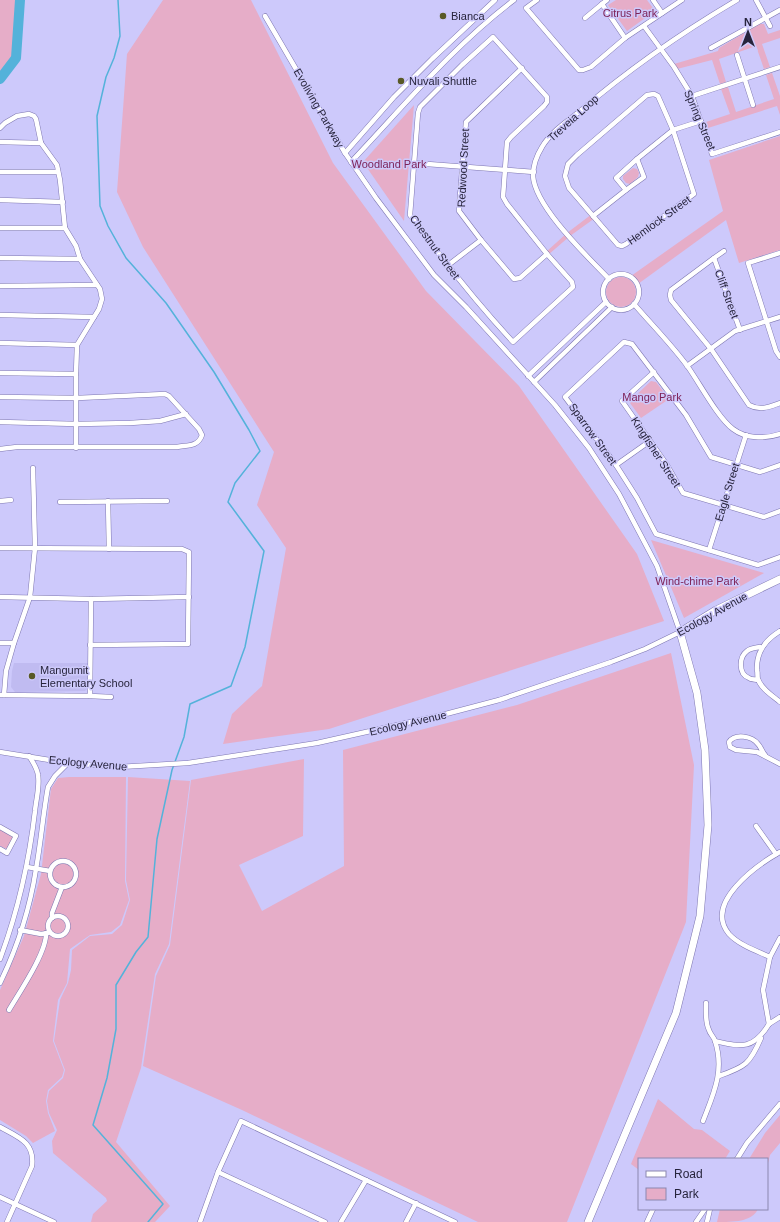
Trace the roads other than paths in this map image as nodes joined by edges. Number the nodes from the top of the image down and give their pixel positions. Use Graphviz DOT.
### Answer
graph roads {
  1 [pos="495,0"];
  2 [pos="514,0"];
  3 [pos="537,0"];
  4 [pos="607,0"];
  5 [pos="653,0"];
  6 [pos="682,0"];
  7 [pos="736,0"];
  8 [pos="756,0"];
  9 [pos="602,4"];
  10 [pos="780,10"];
  11 [pos="662,13"];
  12 [pos="265,16"];
  13 [pos="766,17"];
  14 [pos="585,18"];
  15 [pos="644,26"];
  16 [pos="770,26"];
  17 [pos="626,38"];
  18 [pos="711,48"];
  19 [pos="661,49"];
  20 [pos="737,55"];
  21 [pos="780,67"];
  22 [pos="522,68"];
  23 [pos="745,79"];
  24 [pos="692,96"];
  25 [pos="753,105"];
  26 [pos="701,121"];
  27 [pos="0,128"];
  28 [pos="673,130"];
  29 [pos="780,132"];
  30 [pos="0,142"];
  31 [pos="41,143"];
  32 [pos="345,153"];
  33 [pos="637,159"];
  34 [pos="351,162"];
  35 [pos="414,163"];
  36 [pos="462,166"];
  37 [pos="505,169"];
  38 [pos="0,172"];
  39 [pos="58,172"];
  40 [pos="534,172"];
  41 [pos="626,190"];
  42 [pos="0,200"];
  43 [pos="63,202"];
  44 [pos="593,216"];
  45 [pos="0,228"];
  46 [pos="65,228"];
  47 [pos="481,240"];
  48 [pos="724,251"];
  49 [pos="780,253"];
  50 [pos="547,254"];
  51 [pos="0,258"];
  52 [pos="714,258"];
  53 [pos="80,259"];
  54 [pos="447,266"];
  55 [pos="609,279"];
  56 [pos="97,285"];
  57 [pos="0,286"];
  58 [pos="606,302"];
  59 [pos="634,304"];
  60 [pos="612,307"];
  61 [pos="0,315"];
  62 [pos="780,317"];
  63 [pos="94,318"];
  64 [pos="767,321"];
  65 [pos="740,330"];
  66 [pos="573,333"];
  67 [pos="579,339"];
  68 [pos="0,342"];
  69 [pos="77,346"];
  70 [pos="711,350"];
  71 [pos="780,357"];
  72 [pos="688,366"];
  73 [pos="654,372"];
  74 [pos="0,373"];
  75 [pos="76,374"];
  76 [pos="528,376"];
  77 [pos="534,382"];
  78 [pos="0,397"];
  79 [pos="77,398"];
  80 [pos="780,403"];
  81 [pos="186,414"];
  82 [pos="0,422"];
  83 [pos="77,424"];
  84 [pos="780,434"];
  85 [pos="746,435"];
  86 [pos="650,441"];
  87 [pos="0,448"];
  88 [pos="76,448"];
  89 [pos="616,465"];
  90 [pos="736,465"];
  91 [pos="780,466"];
  92 [pos="33,468"];
  93 [pos="11,500"];
  94 [pos="0,501"];
  95 [pos="108,501"];
  96 [pos="167,501"];
  97 [pos="60,502"];
  98 [pos="723,505"];
  99 [pos="780,511"];
  100 [pos="0,548"];
  101 [pos="35,548"];
  102 [pos="109,549"];
  103 [pos="709,550"];
  104 [pos="780,557"];
  105 [pos="780,579"];
  106 [pos="0,597"];
  107 [pos="30,597"];
  108 [pos="189,597"];
  109 [pos="91,599"];
  110 [pos="780,631"];
  111 [pos="680,632"];
  112 [pos="0,643"];
  113 [pos="14,643"];
  114 [pos="90,645"];
  115 [pos="761,648"];
  116 [pos="758,680"];
  117 [pos="2,695"];
  118 [pos="90,696"];
  119 [pos="111,698"];
  120 [pos="780,702"];
  121 [pos="0,752"];
  122 [pos="765,755"];
  123 [pos="29,756"];
  124 [pos="68,763"];
  125 [pos="780,764"];
  126 [pos="36,804"];
  127 [pos="45,804"];
  128 [pos="756,826"];
  129 [pos="0,827"];
  130 [pos="33,830"];
  131 [pos="42,831"];
  132 [pos="0,849"];
  133 [pos="778,853"];
  134 [pos="27,867"];
  135 [pos="36,869"];
  136 [pos="50,871"];
  137 [pos="62,888"];
  138 [pos="52,918"];
  139 [pos="20,930"];
  140 [pos="48,933"];
  141 [pos="780,938"];
  142 [pos="770,956"];
  143 [pos="0,959"];
  144 [pos="0,983"];
  145 [pos="706,1003"];
  146 [pos="9,1010"];
  147 [pos="780,1017"];
  148 [pos="769,1024"];
  149 [pos="762,1036"];
  150 [pos="715,1041"];
  151 [pos="719,1076"];
  152 [pos="780,1104"];
  153 [pos="702,1121"];
  154 [pos="0,1127"];
  155 [pos="738,1158"];
  156 [pos="218,1172"];
  157 [pos="366,1180"];
  158 [pos="0,1197"];
  159 [pos="16,1203"];
  160 [pos="416,1204"];
  161 [pos="653,1210"];
  162 [pos="704,1210"];
  163 [pos="710,1210"];
  164 [pos="48,1221"];
  165 [pos="7,1222"];
  166 [pos="54,1222"];
  167 [pos="200,1222"];
  168 [pos="325,1222"];
  169 [pos="341,1222"];
  170 [pos="406,1222"];
  171 [pos="455,1222"];
  172 [pos="588,1222"];
  173 [pos="647,1222"];
  174 [pos="696,1222"];
  175 [pos="707,1222"];
  1 -- 32 [label="street"];
  2 -- 34 [label="street"];
  3 -- 17 [label="street"];
  4 -- 9 [label="street"];
  5 -- 11 [label="street"];
  6 -- 11 [label="street"];
  7 -- 19 [label="street, Treveia Loop"];
  8 -- 13 [label="street"];
  9 -- 14 [label="street"];
  9 -- 17 [label="street"];
  10 -- 13 [label="street"];
  11 -- 15 [label="street"];
  12 -- 32 [label="street, Evoliving Parkway"];
  13 -- 16 [label="street"];
  13 -- 18 [label="street"];
  15 -- 17 [label="street"];
  15 -- 19 [label="street, Spring Street"];
  19 -- 24 [label="street, Spring Street"];
  19 -- 40 [label="street, Treveia Loop"];
  20 -- 23 [label="street"];
  21 -- 23 [label="street"];
  22 -- 35 [label="street, Chestnut Street"];
  22 -- 36 [label="street, Redwood Street"];
  22 -- 37 [label="street, Chestnut Street"];
  23 -- 24 [label="street"];
  23 -- 25 [label="street"];
  24 -- 26 [label="street, Spring Street"];
  26 -- 28 [label="street"];
  26 -- 29 [label="street, Spring Street"];
  27 -- 31 [label="street"];
  28 -- 33 [label="street"];
  28 -- 44 [label="street, Hemlock Street"];
  28 -- 44 [label="street, Hemlock Street"];
  30 -- 31 [label="street"];
  31 -- 39 [label="street"];
  32 -- 34 [label="street, Evoliving Parkway"];
  33 -- 41 [label="street"];
  33 -- 41 [label="street"];
  34 -- 76 [label="street, Evoliving Parkway"];
  35 -- 36 [label="street"];
  35 -- 54 [label="street, Chestnut Street"];
  36 -- 37 [label="street"];
  36 -- 47 [label="street, Redwood Street"];
  37 -- 40 [label="street"];
  37 -- 50 [label="street, Chestnut Street"];
  38 -- 39 [label="street"];
  39 -- 43 [label="street"];
  40 -- 55 [label="street, Treveia Loop"];
  41 -- 44 [label="street"];
  42 -- 43 [label="street"];
  43 -- 46 [label="street"];
  45 -- 46 [label="street"];
  46 -- 53 [label="street"];
  47 -- 50 [label="street, Redwood Street"];
  47 -- 54 [label="street"];
  48 -- 52 [label="street, Cliff Street"];
  49 -- 64 [label="street"];
  50 -- 54 [label="street, Chestnut Street"];
  51 -- 53 [label="street"];
  52 -- 65 [label="street, Cliff Street"];
  52 -- 70 [label="street, Cliff Street"];
  53 -- 56 [label="street"];
  55 -- 58 [label="street"];
  55 -- 59 [label="street"];
  56 -- 57 [label="street"];
  56 -- 63 [label="street"];
  58 -- 60 [label="street"];
  58 -- 66 [label="street"];
  59 -- 60 [label="street"];
  59 -- 72 [label="street"];
  60 -- 67 [label="street"];
  61 -- 63 [label="street"];
  62 -- 64 [label="street"];
  63 -- 69 [label="street"];
  64 -- 65 [label="street"];
  64 -- 71 [label="street"];
  65 -- 70 [label="street"];
  66 -- 67 [label="street"];
  66 -- 76 [label="street"];
  67 -- 77 [label="street"];
  68 -- 69 [label="street"];
  69 -- 75 [label="street"];
  70 -- 72 [label="street"];
  70 -- 80 [label="street"];
  72 -- 85 [label="street"];
  73 -- 86 [label="street, Kingfisher Street"];
  73 -- 89 [label="street, Sparrow Street"];
  73 -- 90 [label="street, Sparrow Street"];
  74 -- 75 [label="street"];
  75 -- 79 [label="street"];
  76 -- 77 [label="street, Evoliving Parkway"];
  77 -- 111 [label="street, Evoliving Parkway"];
  78 -- 79 [label="street"];
  79 -- 81 [label="street"];
  79 -- 83 [label="street"];
  81 -- 83 [label="street"];
  81 -- 88 [label="street"];
  82 -- 83 [label="street"];
  83 -- 88 [label="street"];
  84 -- 85 [label="street"];
  85 -- 90 [label="street, Eagle Street"];
  86 -- 89 [label="street"];
  86 -- 98 [label="street, Kingfisher Street"];
  87 -- 88 [label="street"];
  89 -- 103 [label="street, Sparrow Street"];
  90 -- 91 [label="street, Sparrow Street"];
  90 -- 98 [label="street, Eagle Street"];
  92 -- 101 [label="street"];
  93 -- 94 [label="street"];
  95 -- 96 [label="street"];
  95 -- 97 [label="street"];
  95 -- 102 [label="street"];
  98 -- 99 [label="street, Kingfisher Street"];
  98 -- 103 [label="street, Eagle Street"];
  100 -- 101 [label="street"];
  101 -- 102 [label="street"];
  101 -- 107 [label="street"];
  102 -- 108 [label="street"];
  103 -- 104 [label="street, Sparrow Street"];
  105 -- 111 [label="street, Ecology Avenue"];
  106 -- 107 [label="street"];
  107 -- 109 [label="street"];
  107 -- 113 [label="street"];
  108 -- 109 [label="street"];
  108 -- 114 [label="street"];
  109 -- 114 [label="street"];
  110 -- 115 [label="street"];
  111 -- 124 [label="street, Ecology Avenue"];
  111 -- 172 [label="street"];
  112 -- 113 [label="street"];
  113 -- 117 [label="street"];
  114 -- 118 [label="street"];
  115 -- 116 [label="street"];
  115 -- 116 [label="street"];
  116 -- 120 [label="street"];
  117 -- 118 [label="street"];
  118 -- 119 [label="street"];
  121 -- 123 [label="street, Ecology Avenue"];
  122 -- 122 [label="street"];
  122 -- 125 [label="street"];
  123 -- 124 [label="street, Ecology Avenue"];
  123 -- 126 [label="street"];
  124 -- 127 [label="street"];
  126 -- 127 [label="street"];
  126 -- 130 [label="street"];
  127 -- 131 [label="street"];
  128 -- 133 [label="street"];
  129 -- 132 [label="street"];
  130 -- 131 [label="street"];
  130 -- 134 [label="street"];
  131 -- 135 [label="street"];
  133 -- 142 [label="street"];
  134 -- 135 [label="street"];
  134 -- 143 [label="street"];
  135 -- 136 [label="street"];
  135 -- 139 [label="street"];
  136 -- 137 [label="street"];
  136 -- 137 [label="street"];
  137 -- 138 [label="street"];
  138 -- 140 [label="street"];
  138 -- 140 [label="street"];
  139 -- 140 [label="street"];
  139 -- 144 [label="street"];
  140 -- 146 [label="street"];
  141 -- 142 [label="street"];
  142 -- 148 [label="street"];
  145 -- 150 [label="street"];
  147 -- 148 [label="street"];
  148 -- 149 [label="street"];
  149 -- 150 [label="street"];
  149 -- 151 [label="street"];
  150 -- 151 [label="street"];
  151 -- 153 [label="street"];
  152 -- 155 [label="street"];
  154 -- 159 [label="street"];
  156 -- 157 [label="street"];
  156 -- 167 [label="street"];
  156 -- 168 [label="street"];
  157 -- 160 [label="street"];
  157 -- 169 [label="street"];
  158 -- 159 [label="street"];
  159 -- 164 [label="street"];
  159 -- 165 [label="street"];
  160 -- 170 [label="street"];
  160 -- 171 [label="street"];
  161 -- 173 [label="street"];
  162 -- 174 [label="street"];
  163 -- 175 [label="street"];
  164 -- 166 [label="street"];
}
